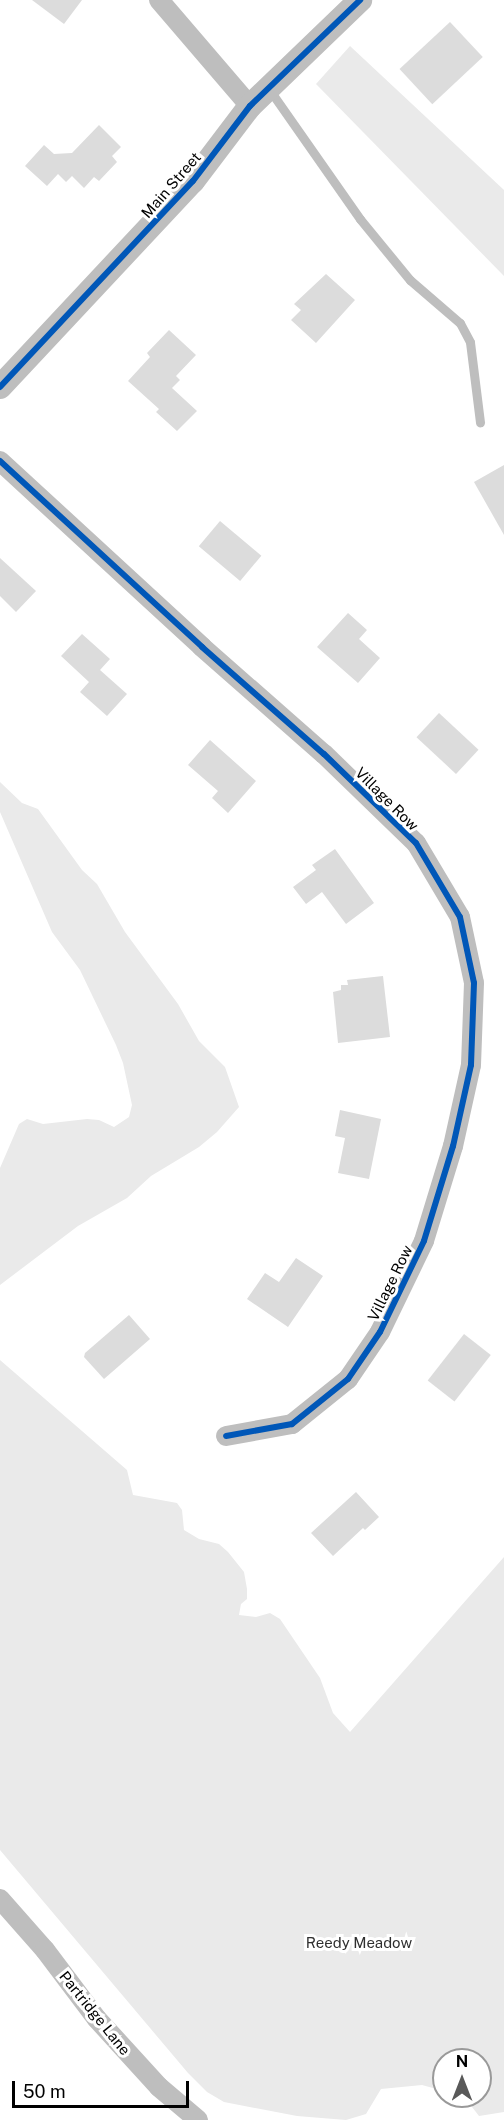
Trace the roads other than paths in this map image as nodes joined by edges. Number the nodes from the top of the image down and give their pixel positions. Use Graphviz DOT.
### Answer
graph roads {
  1 [pos="159,0"];
  2 [pos="360,0"];
  3 [pos="269,89"];
  4 [pos="250,106"];
  5 [pos="0,387"];
  6 [pos="480,422"];
  7 [pos="0,461"];
  8 [pos="226,1436"];
  9 [pos="0,1899"];
  10 [pos="198,2120"];
  1 -- 4 [label="street"];
  2 -- 3 [label="street, Main Street"];
  3 -- 4 [label="street, Main Street"];
  3 -- 6 [label="lane"];
  4 -- 5 [label="street, Main Street"];
  7 -- 8 [label="street, Village Row"];
  9 -- 10 [label="street, Partridge Lane"];
}
